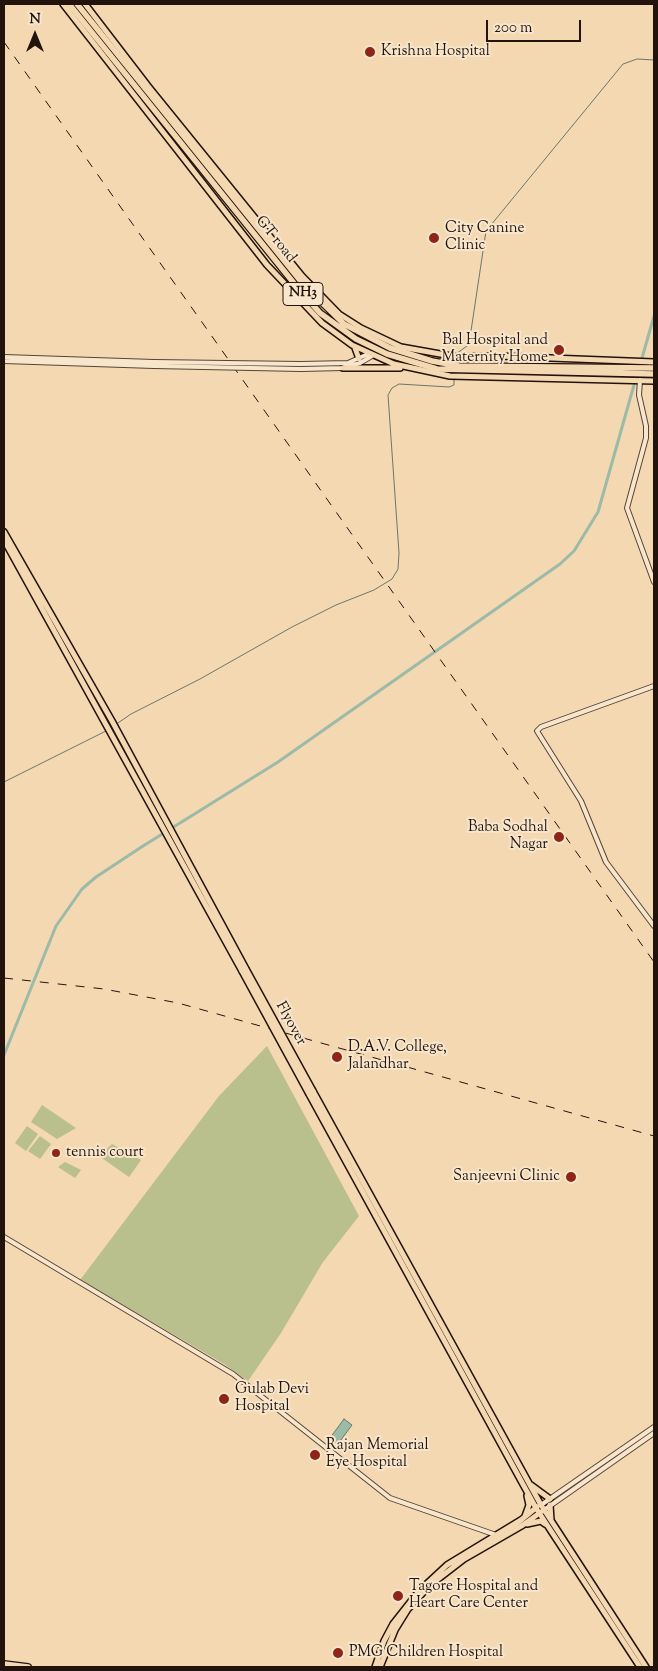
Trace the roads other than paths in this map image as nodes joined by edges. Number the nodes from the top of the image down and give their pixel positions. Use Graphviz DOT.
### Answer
graph roads {
  1 [pos="64,4"];
  2 [pos="69,4"];
  3 [pos="77,4"];
  4 [pos="85,4"];
  5 [pos="352,345"];
  6 [pos="370,355"];
  7 [pos="4,359"];
  8 [pos="359,359"];
  9 [pos="654,362"];
  10 [pos="301,366"];
  11 [pos="344,368"];
  12 [pos="406,368"];
  13 [pos="654,368"];
  14 [pos="654,374"];
  15 [pos="640,380"];
  16 [pos="654,381"];
  17 [pos="4,532"];
  18 [pos="4,540"];
  19 [pos="654,582"];
  20 [pos="654,686"];
  21 [pos="110,724"];
  22 [pos="654,926"];
  23 [pos="362,1183"];
  24 [pos="4,1237"];
  25 [pos="654,1427"];
  26 [pos="654,1433"];
  27 [pos="528,1483"];
  28 [pos="526,1491"];
  29 [pos="550,1499"];
  30 [pos="550,1505"];
  31 [pos="540,1509"];
  32 [pos="522,1522"];
  33 [pos="550,1523"];
  34 [pos="496,1535"];
  35 [pos="4,1664"];
  36 [pos="28,1667"];
  37 [pos="375,1667"];
  38 [pos="380,1667"];
  39 [pos="640,1667"];
  40 [pos="646,1667"];
  1 -- 5 [label="main road"];
  2 -- 14 [label="highway, GT road / NH3"];
  3 -- 13 [label="highway, GT road / NH3"];
  4 -- 9 [label="main road"];
  5 -- 6 [label="main road"];
  5 -- 8 [label="main road"];
  6 -- 8 [label="street"];
  6 -- 11 [label="street"];
  6 -- 12 [label="main road"];
  7 -- 10 [label="street, bridge"];
  8 -- 10 [label="street"];
  10 -- 11 [label="street"];
  11 -- 12 [label="main road"];
  12 -- 15 [label="main road"];
  15 -- 16 [label="main road"];
  15 -- 19 [label="street"];
  17 -- 21 [label="main road"];
  18 -- 21 [label="main road"];
  20 -- 22 [label="street"];
  21 -- 23 [label="main road, Flyover, bridge"];
  23 -- 27 [label="main road"];
  23 -- 28 [label="main road"];
  24 -- 34 [label="street"];
  25 -- 29 [label="street"];
  26 -- 30 [label="street"];
  27 -- 29 [label="main road"];
  27 -- 31 [label="main road"];
  28 -- 31 [label="main road"];
  28 -- 32 [label="main road"];
  29 -- 31 [label="street"];
  30 -- 31 [label="street"];
  30 -- 33 [label="main road"];
  31 -- 32 [label="main road"];
  31 -- 33 [label="main road"];
  32 -- 33 [label="main road"];
  32 -- 34 [label="main road"];
  32 -- 38 [label="main road"];
  33 -- 39 [label="main road"];
  33 -- 40 [label="main road"];
  34 -- 37 [label="main road"];
  35 -- 36 [label="highway"];
}
